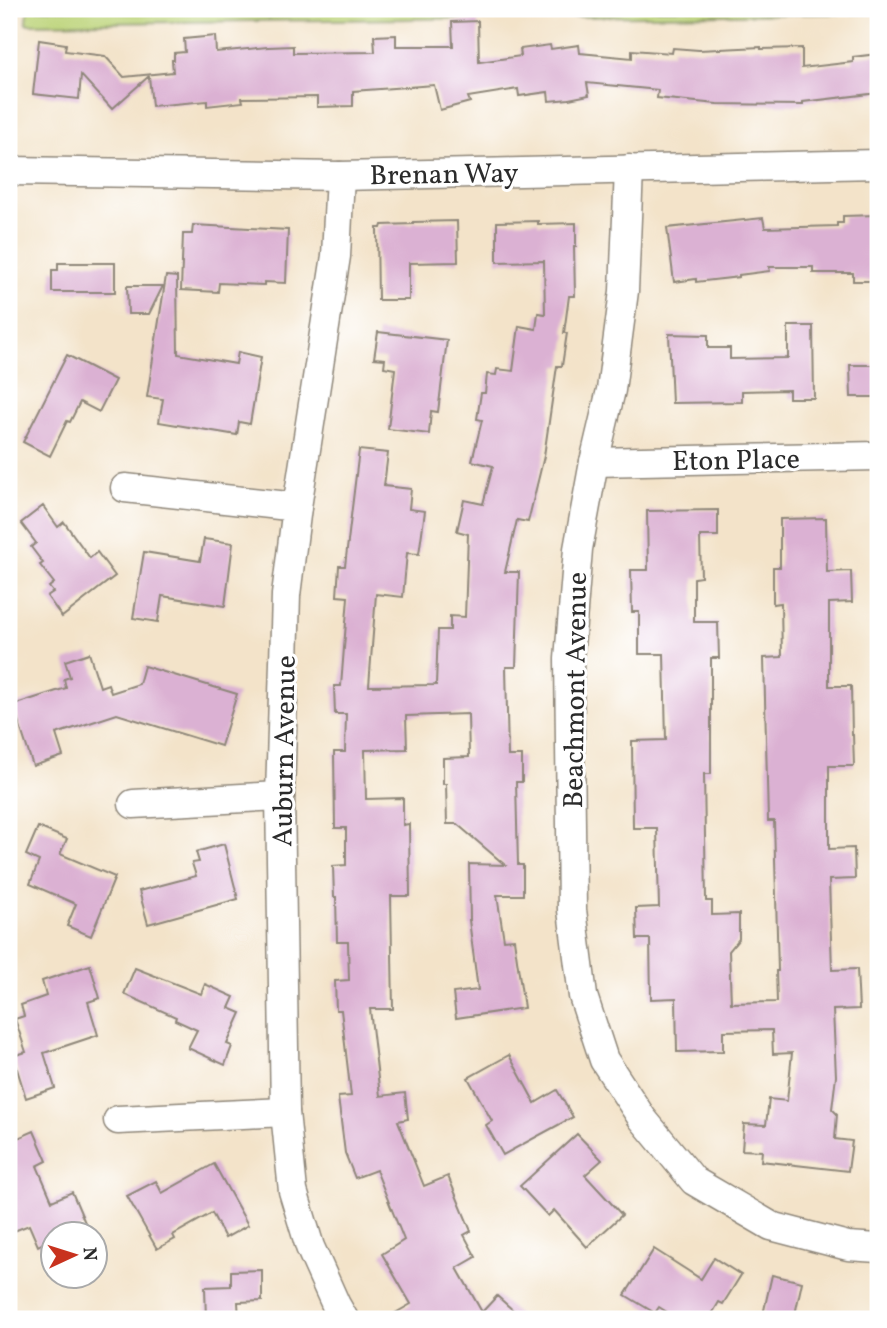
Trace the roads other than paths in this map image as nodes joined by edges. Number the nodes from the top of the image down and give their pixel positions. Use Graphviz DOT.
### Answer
graph roads {
  1 [pos="878,164"];
  2 [pos="629,169"];
  3 [pos="9,171"];
  4 [pos="340,176"];
  5 [pos="878,456"];
  6 [pos="594,462"];
  7 [pos="125,488"];
  8 [pos="297,507"];
  9 [pos="280,796"];
  10 [pos="133,804"];
  11 [pos="285,1112"];
  12 [pos="118,1120"];
  13 [pos="878,1248"];
  14 [pos="344,1319"];
  1 -- 2 [label="street, Brenan Way"];
  2 -- 4 [label="street, Brenan Way"];
  2 -- 6 [label="street, Beachmont Avenue"];
  3 -- 4 [label="street, Brenan Way"];
  4 -- 8 [label="street, Auburn Avenue"];
  5 -- 6 [label="street, Eton Place"];
  6 -- 13 [label="street, Beachmont Avenue"];
  7 -- 8 [label="street"];
  8 -- 9 [label="street, Auburn Avenue"];
  9 -- 10 [label="street"];
  9 -- 11 [label="street, Auburn Avenue"];
  11 -- 12 [label="street"];
  11 -- 14 [label="street, Auburn Avenue"];
}
